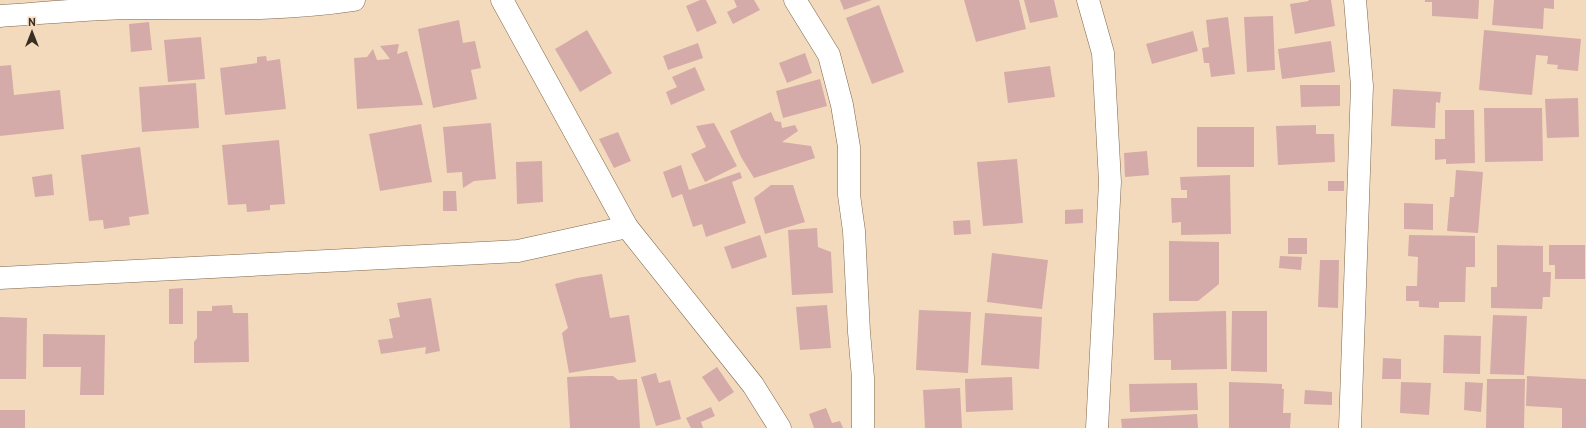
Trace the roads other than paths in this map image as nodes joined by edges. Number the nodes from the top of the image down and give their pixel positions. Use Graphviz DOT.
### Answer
graph roads {
  1 [pos="354,0"];
  2 [pos="502,0"];
  3 [pos="795,0"];
  4 [pos="1088,0"];
  5 [pos="1355,0"];
  6 [pos="0,16"];
  7 [pos="627,227"];
  8 [pos="0,278"];
  9 [pos="780,428"];
  10 [pos="863,428"];
  11 [pos="1096,428"];
  12 [pos="1350,428"];
  1 -- 6 [label="street"];
  2 -- 7 [label="street"];
  3 -- 10 [label="street"];
  4 -- 11 [label="street"];
  5 -- 12 [label="street"];
  7 -- 8 [label="street"];
  7 -- 9 [label="street"];
}
